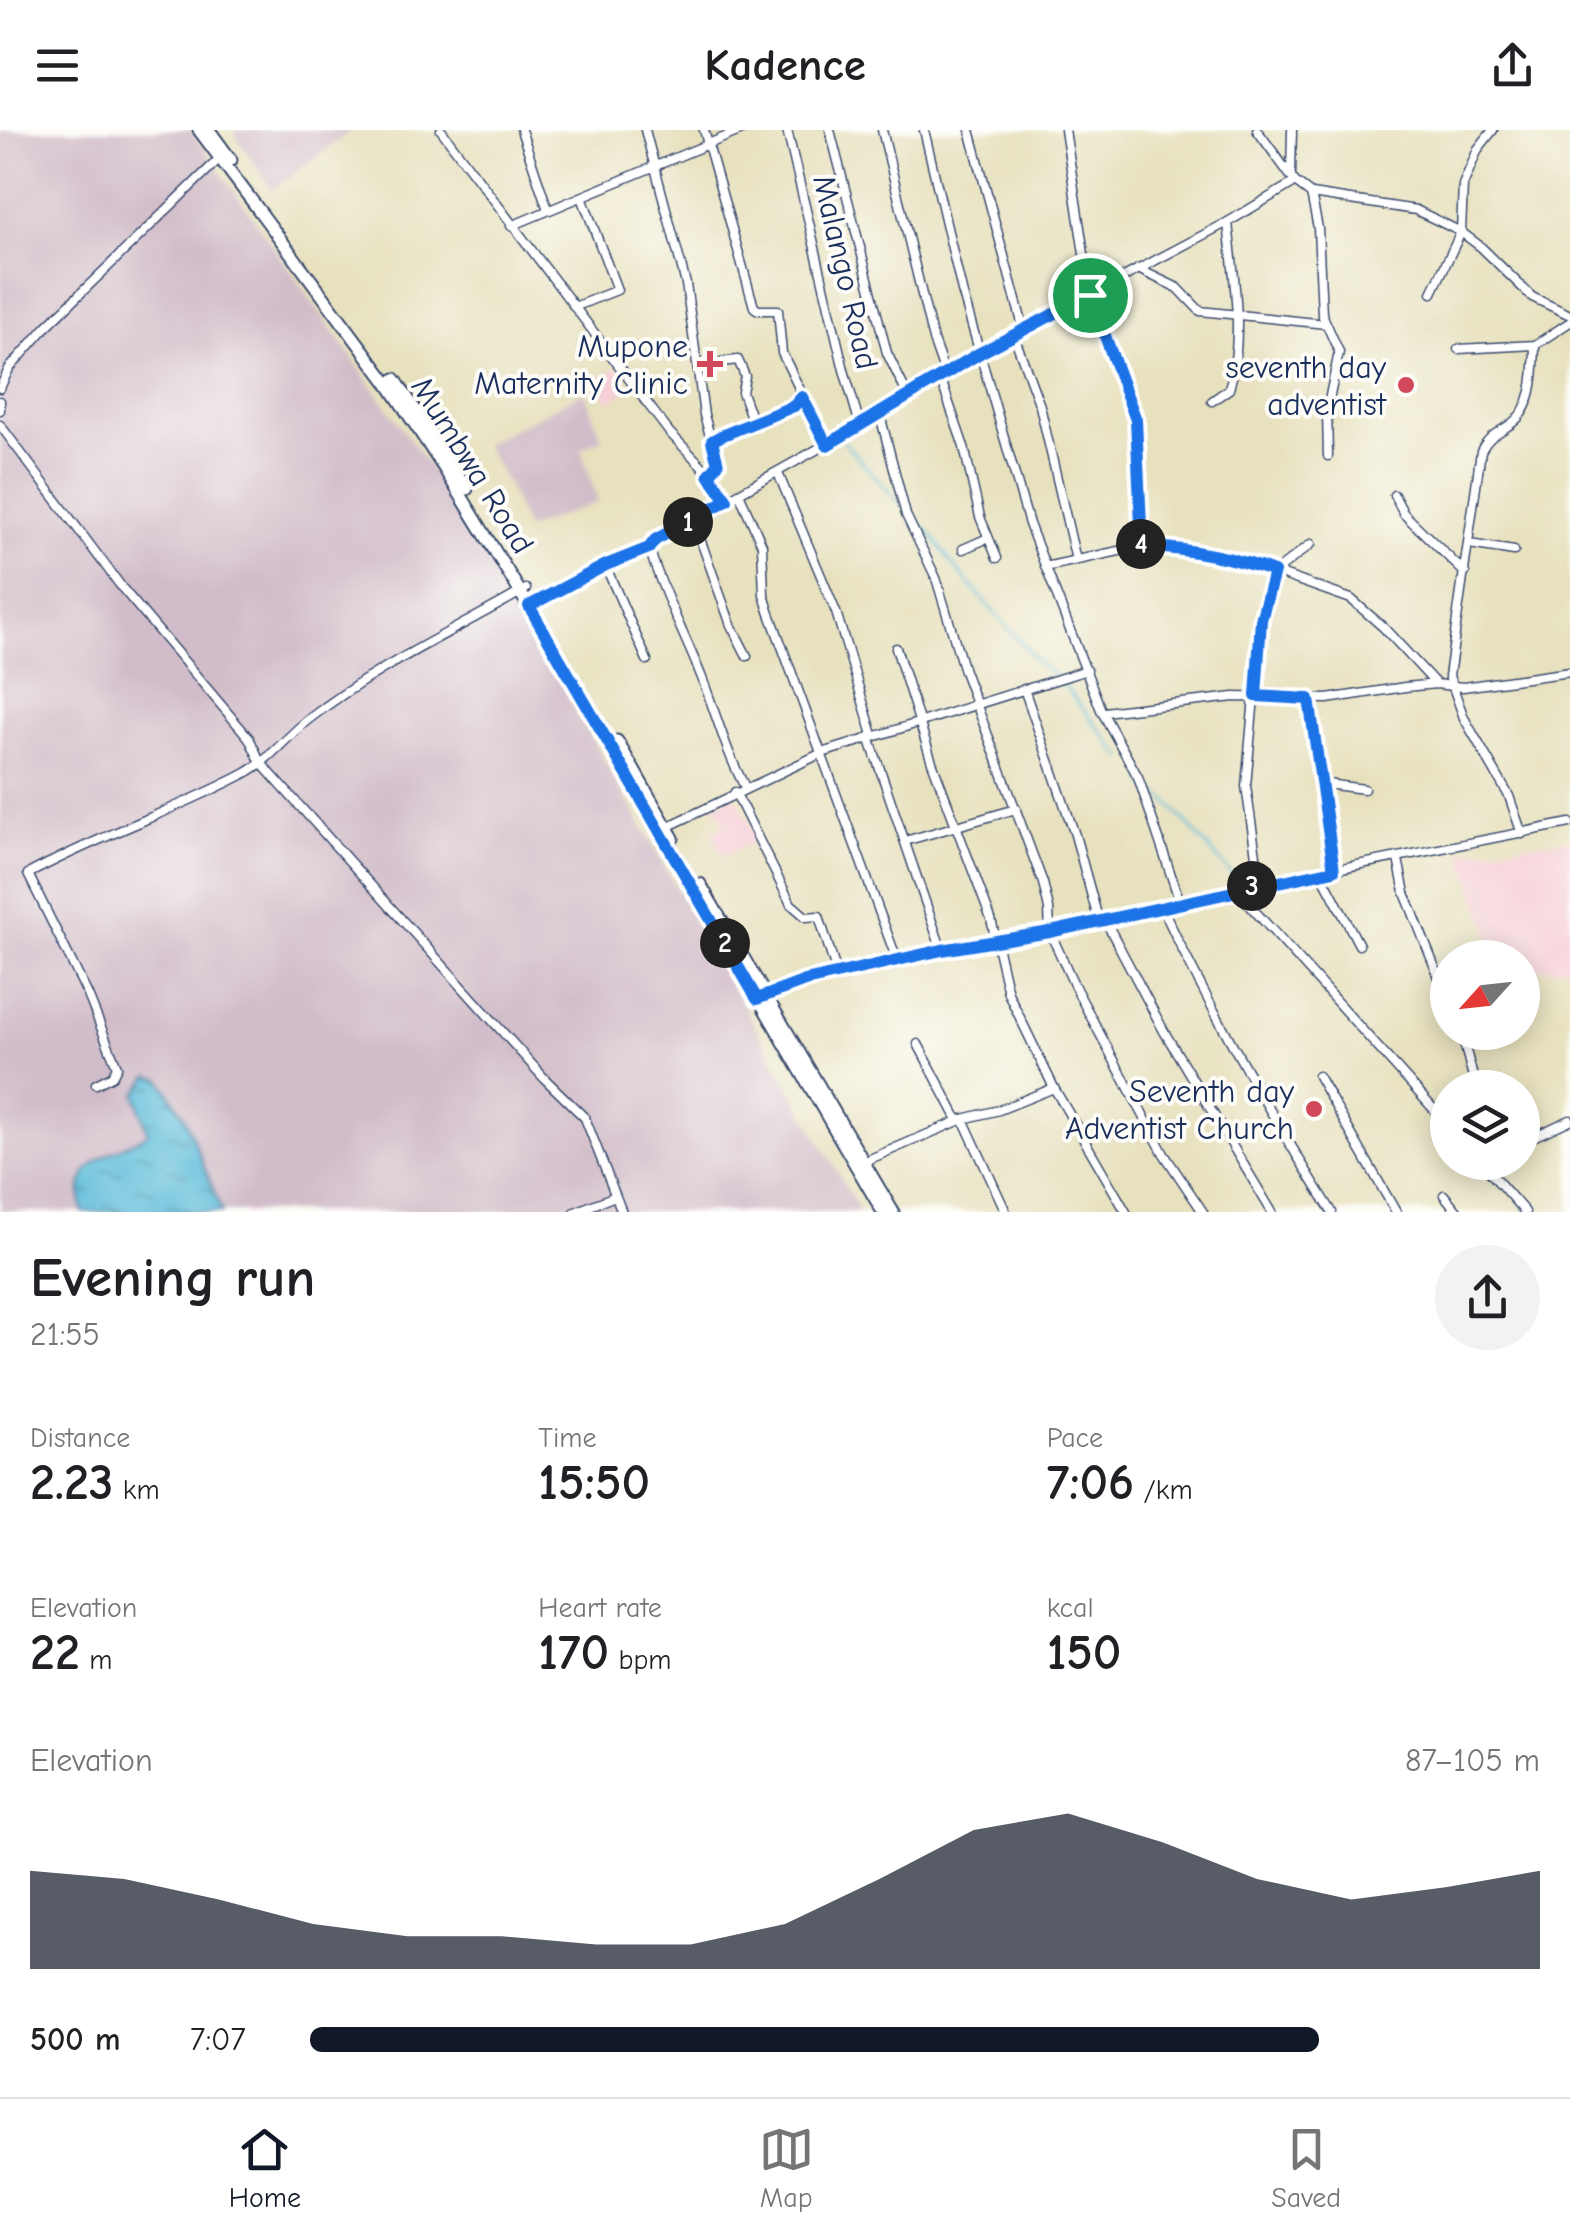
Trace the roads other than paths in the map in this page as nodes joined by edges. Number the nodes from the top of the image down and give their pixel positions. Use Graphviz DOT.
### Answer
graph roads {
  1 [pos="199,130"];
  2 [pos="209,130"];
  3 [pos="441,130"];
  4 [pos="522,130"];
  5 [pos="644,130"];
  6 [pos="704,130"];
  7 [pos="787,130"];
  8 [pos="830,130"];
  9 [pos="882,130"];
  10 [pos="924,130"];
  11 [pos="970,130"];
  12 [pos="1065,130"];
  13 [pos="1257,130"];
  14 [pos="1292,130"];
  15 [pos="1493,130"];
  16 [pos="738,131"];
  17 [pos="708,145"];
  18 [pos="223,156"];
  19 [pos="655,168"];
  20 [pos="1293,178"];
  21 [pos="1312,194"];
  22 [pos="582,197"];
  23 [pos="548,210"];
  24 [pos="1228,222"];
  25 [pos="512,226"];
  26 [pos="1462,232"];
  27 [pos="1138,269"];
  28 [pos="1432,293"];
  29 [pos="1090,295"];
  30 [pos="574,307"];
  31 [pos="1235,312"];
  32 [pos="1570,318"];
  33 [pos="1326,324"];
  34 [pos="1024,330"];
  35 [pos="1014,336"];
  36 [pos="1535,345"];
  37 [pos="1458,349"];
  38 [pos="980,353"];
  39 [pos="721,362"];
  40 [pos="943,376"];
  41 [pos="0,388"];
  42 [pos="802,397"];
  43 [pos="909,398"];
  44 [pos="0,400"];
  45 [pos="1212,401"];
  46 [pos="0,410"];
  47 [pos="880,415"];
  48 [pos="753,423"];
  49 [pos="0,425"];
  50 [pos="860,425"];
  51 [pos="712,441"];
  52 [pos="827,445"];
  53 [pos="1328,456"];
  54 [pos="778,472"];
  55 [pos="709,475"];
  56 [pos="740,493"];
  57 [pos="1394,495"];
  58 [pos="727,500"];
  59 [pos="693,519"];
  60 [pos="988,538"];
  61 [pos="1311,544"];
  62 [pos="1469,544"];
  63 [pos="1142,546"];
  64 [pos="649,548"];
  65 [pos="963,549"];
  66 [pos="1514,552"];
  67 [pos="997,558"];
  68 [pos="1076,560"];
  69 [pos="606,565"];
  70 [pos="1045,567"];
  71 [pos="1274,572"];
  72 [pos="1465,573"];
  73 [pos="524,590"];
  74 [pos="532,605"];
  75 [pos="896,648"];
  76 [pos="748,656"];
  77 [pos="648,660"];
  78 [pos="1087,670"];
  79 [pos="1570,672"];
  80 [pos="1436,684"];
  81 [pos="1451,686"];
  82 [pos="1024,689"];
  83 [pos="1256,696"];
  84 [pos="1309,699"];
  85 [pos="977,703"];
  86 [pos="1104,712"];
  87 [pos="918,721"];
  88 [pos="871,736"];
  89 [pos="822,752"];
  90 [pos="262,762"];
  91 [pos="1319,783"];
  92 [pos="745,787"];
  93 [pos="1364,789"];
  94 [pos="735,792"];
  95 [pos="1016,809"];
  96 [pos="1570,823"];
  97 [pos="955,826"];
  98 [pos="666,827"];
  99 [pos="1522,834"];
  100 [pos="904,841"];
  101 [pos="1398,859"];
  102 [pos="1334,870"];
  103 [pos="1321,873"];
  104 [pos="1260,884"];
  105 [pos="1235,889"];
  106 [pos="1180,902"];
  107 [pos="1162,907"];
  108 [pos="1102,921"];
  109 [pos="1050,932"];
  110 [pos="996,941"];
  111 [pos="1359,945"];
  112 [pos="942,950"];
  113 [pos="1430,955"];
  114 [pos="898,960"];
  115 [pos="837,974"];
  116 [pos="761,997"];
  117 [pos="918,1044"];
  118 [pos="1318,1076"];
  119 [pos="96,1084"];
  120 [pos="1054,1088"];
  121 [pos="1430,1105"];
  122 [pos="961,1120"];
  123 [pos="1570,1120"];
  124 [pos="1540,1134"];
  125 [pos="863,1162"];
  126 [pos="1499,1180"];
  127 [pos="1444,1195"];
  128 [pos="615,1196"];
  129 [pos="574,1212"];
  130 [pos="622,1212"];
  131 [pos="883,1212"];
  132 [pos="893,1212"];
  133 [pos="1006,1212"];
  134 [pos="1126,1212"];
  135 [pos="1203,1212"];
  136 [pos="1272,1212"];
  137 [pos="1332,1212"];
  138 [pos="1396,1212"];
  139 [pos="1458,1212"];
  140 [pos="1526,1212"];
  1 -- 18 [label="main road, Mumbwa Road"];
  2 -- 18 [label="main road, Mumbwa Road"];
  3 -- 25 [label="street"];
  4 -- 23 [label="street"];
  5 -- 19 [label="street"];
  6 -- 17 [label="street"];
  7 -- 50 [label="street, Malango Road"];
  8 -- 43 [label="street"];
  9 -- 40 [label="street"];
  10 -- 38 [label="street"];
  11 -- 34 [label="street"];
  12 -- 29 [label="street"];
  13 -- 20 [label="street"];
  14 -- 20 [label="street"];
  15 -- 26 [label="street"];
  16 -- 17 [label="street"];
  17 -- 19 [label="street"];
  17 -- 42 [label="street"];
  18 -- 41 [label="street"];
  18 -- 73 [label="main road, Mumbwa Road"];
  19 -- 22 [label="street"];
  19 -- 51 [label="street"];
  20 -- 21 [label="street"];
  20 -- 24 [label="street"];
  21 -- 26 [label="street"];
  21 -- 33 [label="street"];
  22 -- 23 [label="street"];
  22 -- 30 [label="street"];
  23 -- 25 [label="street"];
  24 -- 27 [label="street"];
  24 -- 31 [label="street"];
  25 -- 30 [label="street"];
  26 -- 28 [label="street"];
  26 -- 32 [label="street"];
  27 -- 29 [label="street"];
  27 -- 31 [label="street"];
  29 -- 34 [label="street"];
  29 -- 63 [label="street"];
  30 -- 55 [label="street"];
  31 -- 33 [label="street"];
  31 -- 45 [label="street"];
  32 -- 36 [label="street"];
  33 -- 53 [label="street"];
  34 -- 35 [label="street"];
  35 -- 38 [label="street"];
  35 -- 68 [label="street"];
  36 -- 37 [label="street"];
  36 -- 62 [label="street"];
  38 -- 40 [label="street"];
  38 -- 70 [label="street"];
  39 -- 48 [label="street"];
  40 -- 43 [label="street"];
  40 -- 60 [label="street"];
  42 -- 48 [label="street"];
  42 -- 52 [label="street"];
  43 -- 47 [label="street"];
  44 -- 46 [label="street"];
  47 -- 50 [label="street"];
  47 -- 85 [label="street"];
  48 -- 51 [label="street"];
  49 -- 90 [label="street"];
  50 -- 52 [label="street"];
  51 -- 55 [label="street"];
  52 -- 54 [label="street"];
  54 -- 56 [label="street"];
  54 -- 88 [label="street"];
  55 -- 58 [label="street"];
  56 -- 58 [label="street"];
  56 -- 89 [label="street"];
  57 -- 72 [label="street"];
  58 -- 59 [label="street"];
  59 -- 64 [label="street"];
  59 -- 76 [label="street"];
  60 -- 65 [label="street"];
  60 -- 67 [label="street"];
  61 -- 71 [label="street"];
  62 -- 66 [label="street"];
  62 -- 72 [label="street"];
  63 -- 68 [label="street"];
  63 -- 71 [label="street"];
  64 -- 69 [label="street"];
  64 -- 92 [label="street"];
  68 -- 70 [label="street"];
  69 -- 74 [label="street"];
  69 -- 77 [label="street"];
  70 -- 78 [label="street"];
  71 -- 80 [label="street"];
  71 -- 83 [label="street"];
  72 -- 81 [label="street"];
  73 -- 74 [label="main road, Mumbwa Road"];
  73 -- 90 [label="street"];
  74 -- 98 [label="main road, Mumbwa Road"];
  74 -- 116 [label="main road, Mumbwa Road"];
  75 -- 87 [label="street"];
  78 -- 82 [label="street"];
  78 -- 86 [label="street"];
  79 -- 81 [label="street"];
  80 -- 81 [label="street"];
  80 -- 84 [label="street"];
  81 -- 99 [label="street"];
  82 -- 85 [label="street"];
  82 -- 108 [label="street"];
  83 -- 84 [label="street"];
  83 -- 86 [label="street"];
  83 -- 104 [label="street"];
  84 -- 91 [label="street"];
  85 -- 87 [label="street"];
  85 -- 95 [label="street"];
  86 -- 106 [label="street"];
  87 -- 88 [label="street"];
  87 -- 97 [label="street"];
  88 -- 89 [label="street"];
  88 -- 100 [label="street"];
  89 -- 92 [label="street"];
  89 -- 114 [label="street"];
  90 -- 119 [label="street"];
  90 -- 128 [label="street"];
  91 -- 93 [label="street"];
  91 -- 102 [label="street"];
  92 -- 94 [label="street"];
  94 -- 98 [label="street"];
  94 -- 115 [label="street"];
  95 -- 97 [label="street"];
  95 -- 109 [label="street"];
  96 -- 99 [label="street"];
  97 -- 100 [label="street"];
  97 -- 110 [label="street"];
  98 -- 116 [label="main road, Mumbwa Road"];
  99 -- 101 [label="street"];
  100 -- 112 [label="street"];
  101 -- 102 [label="street"];
  101 -- 113 [label="street"];
  102 -- 103 [label="street"];
  103 -- 104 [label="street"];
  103 -- 111 [label="street"];
  104 -- 105 [label="street"];
  105 -- 106 [label="street"];
  105 -- 121 [label="street"];
  106 -- 107 [label="street"];
  107 -- 108 [label="street"];
  107 -- 137 [label="street"];
  108 -- 109 [label="street"];
  108 -- 136 [label="street"];
  109 -- 110 [label="street"];
  109 -- 135 [label="street"];
  110 -- 112 [label="street"];
  110 -- 120 [label="street"];
  112 -- 114 [label="street"];
  114 -- 115 [label="street"];
  115 -- 116 [label="street"];
  116 -- 125 [label="main road, Mumbwa Road"];
  116 -- 131 [label="main road, Mumbwa Road"];
  117 -- 122 [label="street"];
  118 -- 138 [label="street"];
  120 -- 122 [label="street"];
  120 -- 134 [label="street"];
  122 -- 125 [label="street"];
  122 -- 133 [label="street"];
  123 -- 124 [label="street"];
  125 -- 132 [label="main road, Mumbwa Road"];
  126 -- 140 [label="street"];
  127 -- 139 [label="street"];
  128 -- 129 [label="street"];
  128 -- 130 [label="street"];
}
